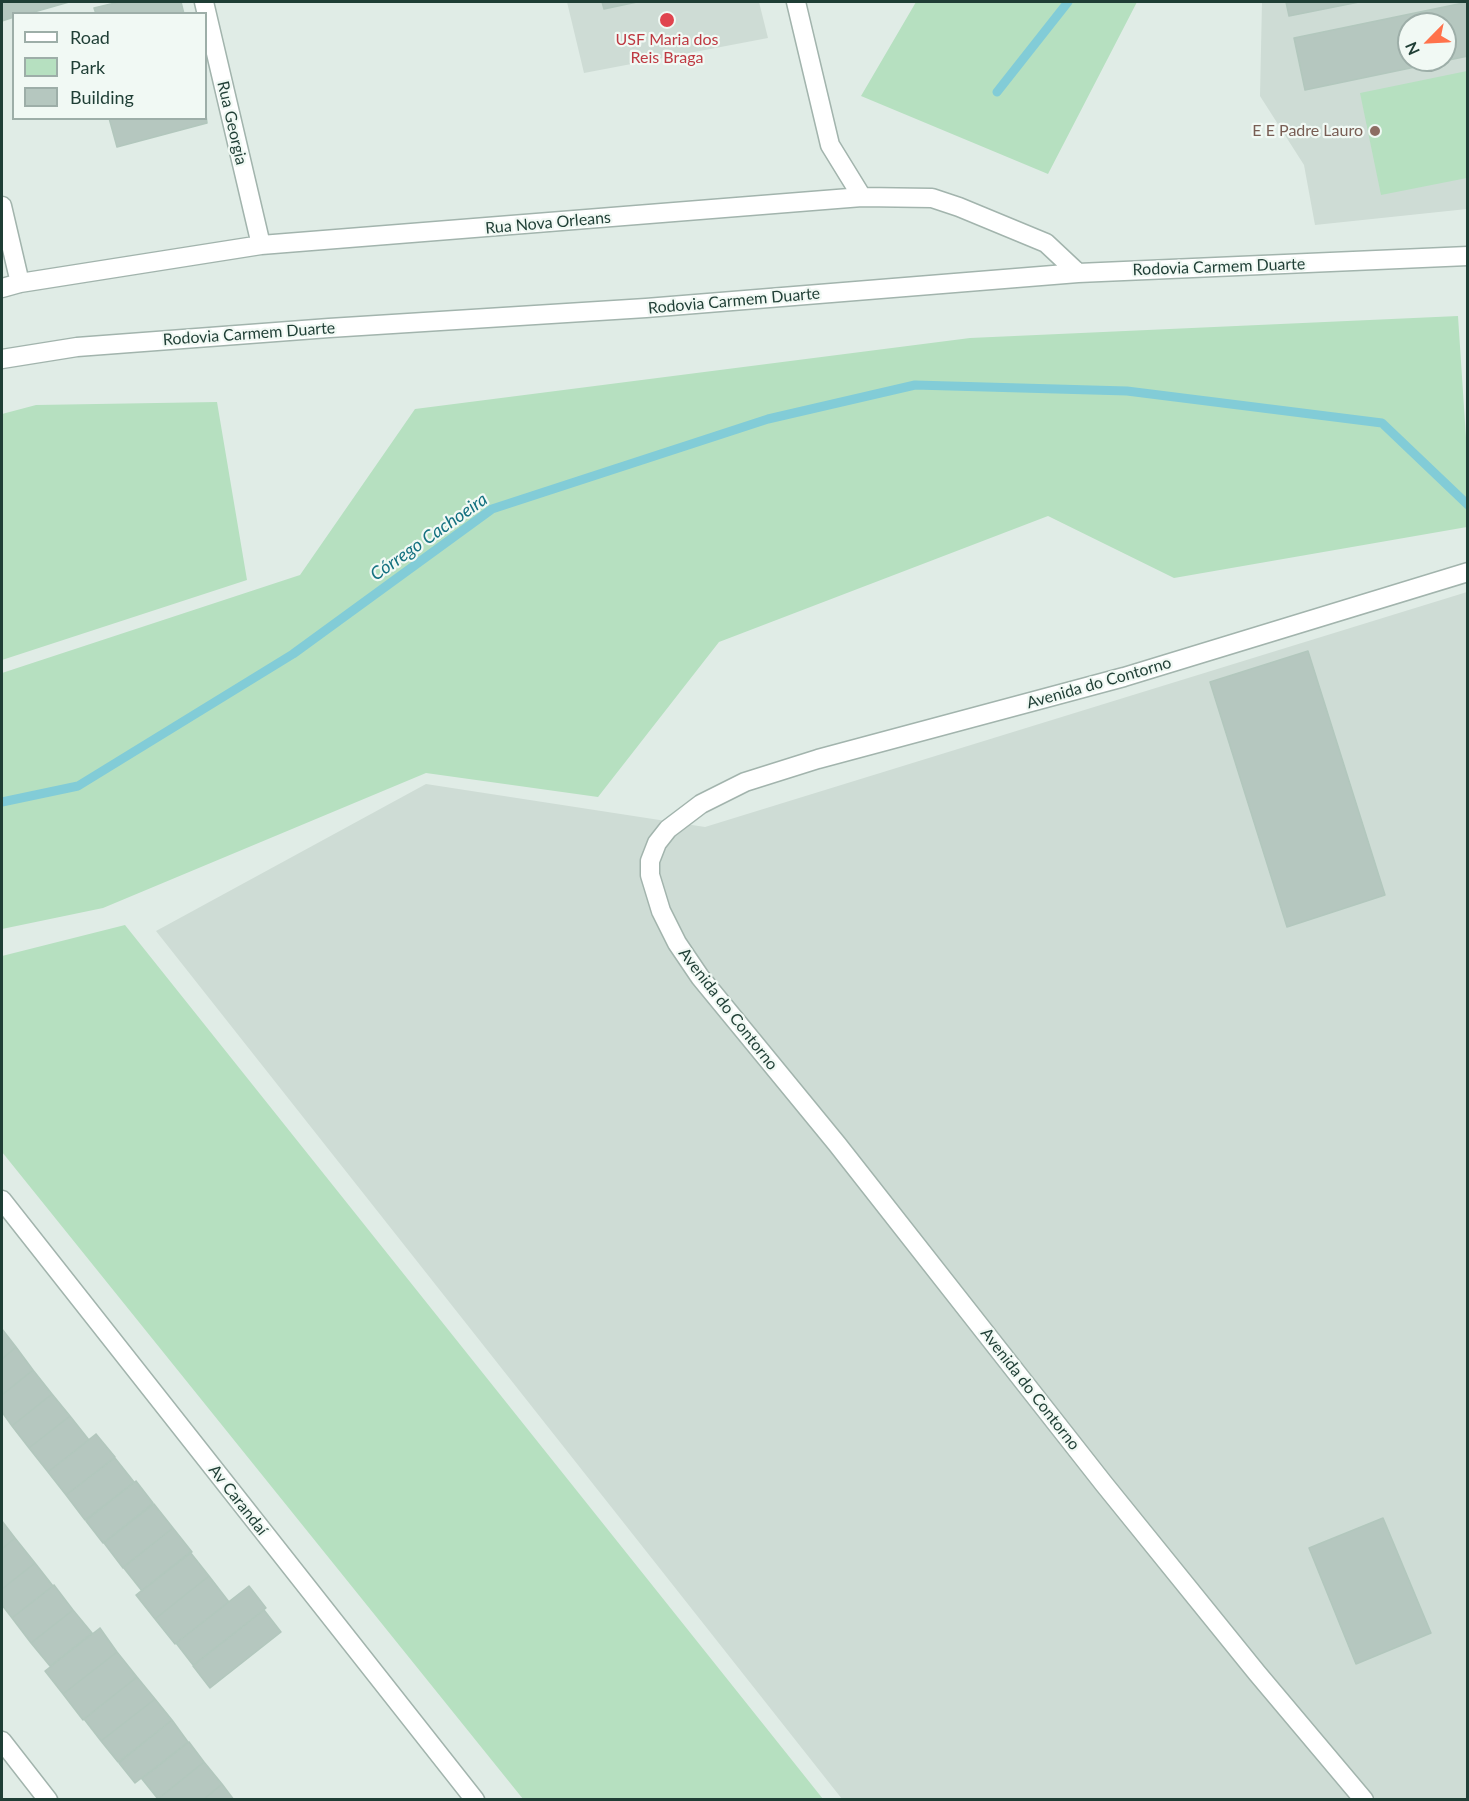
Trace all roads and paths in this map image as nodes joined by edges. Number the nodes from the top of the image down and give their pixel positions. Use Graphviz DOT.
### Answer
graph roads {
  1 [pos="796,2"];
  2 [pos="207,15"];
  3 [pos="862,197"];
  4 [pos="2,206"];
  5 [pos="261,245"];
  6 [pos="1467,256"];
  7 [pos="1078,273"];
  8 [pos="20,283"];
  9 [pos="2,288"];
  10 [pos="2,359"];
  11 [pos="1467,572"];
  12 [pos="2,1200"];
  13 [pos="2,1741"];
  14 [pos="48,1800"];
  15 [pos="475,1800"];
  16 [pos="1364,1800"];
  1 -- 3 [label="street"];
  2 -- 5 [label="street, Rua Georgia"];
  3 -- 5 [label="street, Rua Nova Orleans"];
  3 -- 7 [label="street, Rua Nova Orleans"];
  4 -- 8 [label="street"];
  5 -- 8 [label="street, Rua Nova Orleans"];
  6 -- 7 [label="street, Rodovia Carmem Duarte"];
  7 -- 10 [label="street, Rodovia Carmem Duarte"];
  8 -- 9 [label="street, Rua Nova Orleans"];
  11 -- 16 [label="street, Avenida do Contorno"];
  12 -- 15 [label="street, Av Carandaí"];
  13 -- 14 [label="street"];
}
